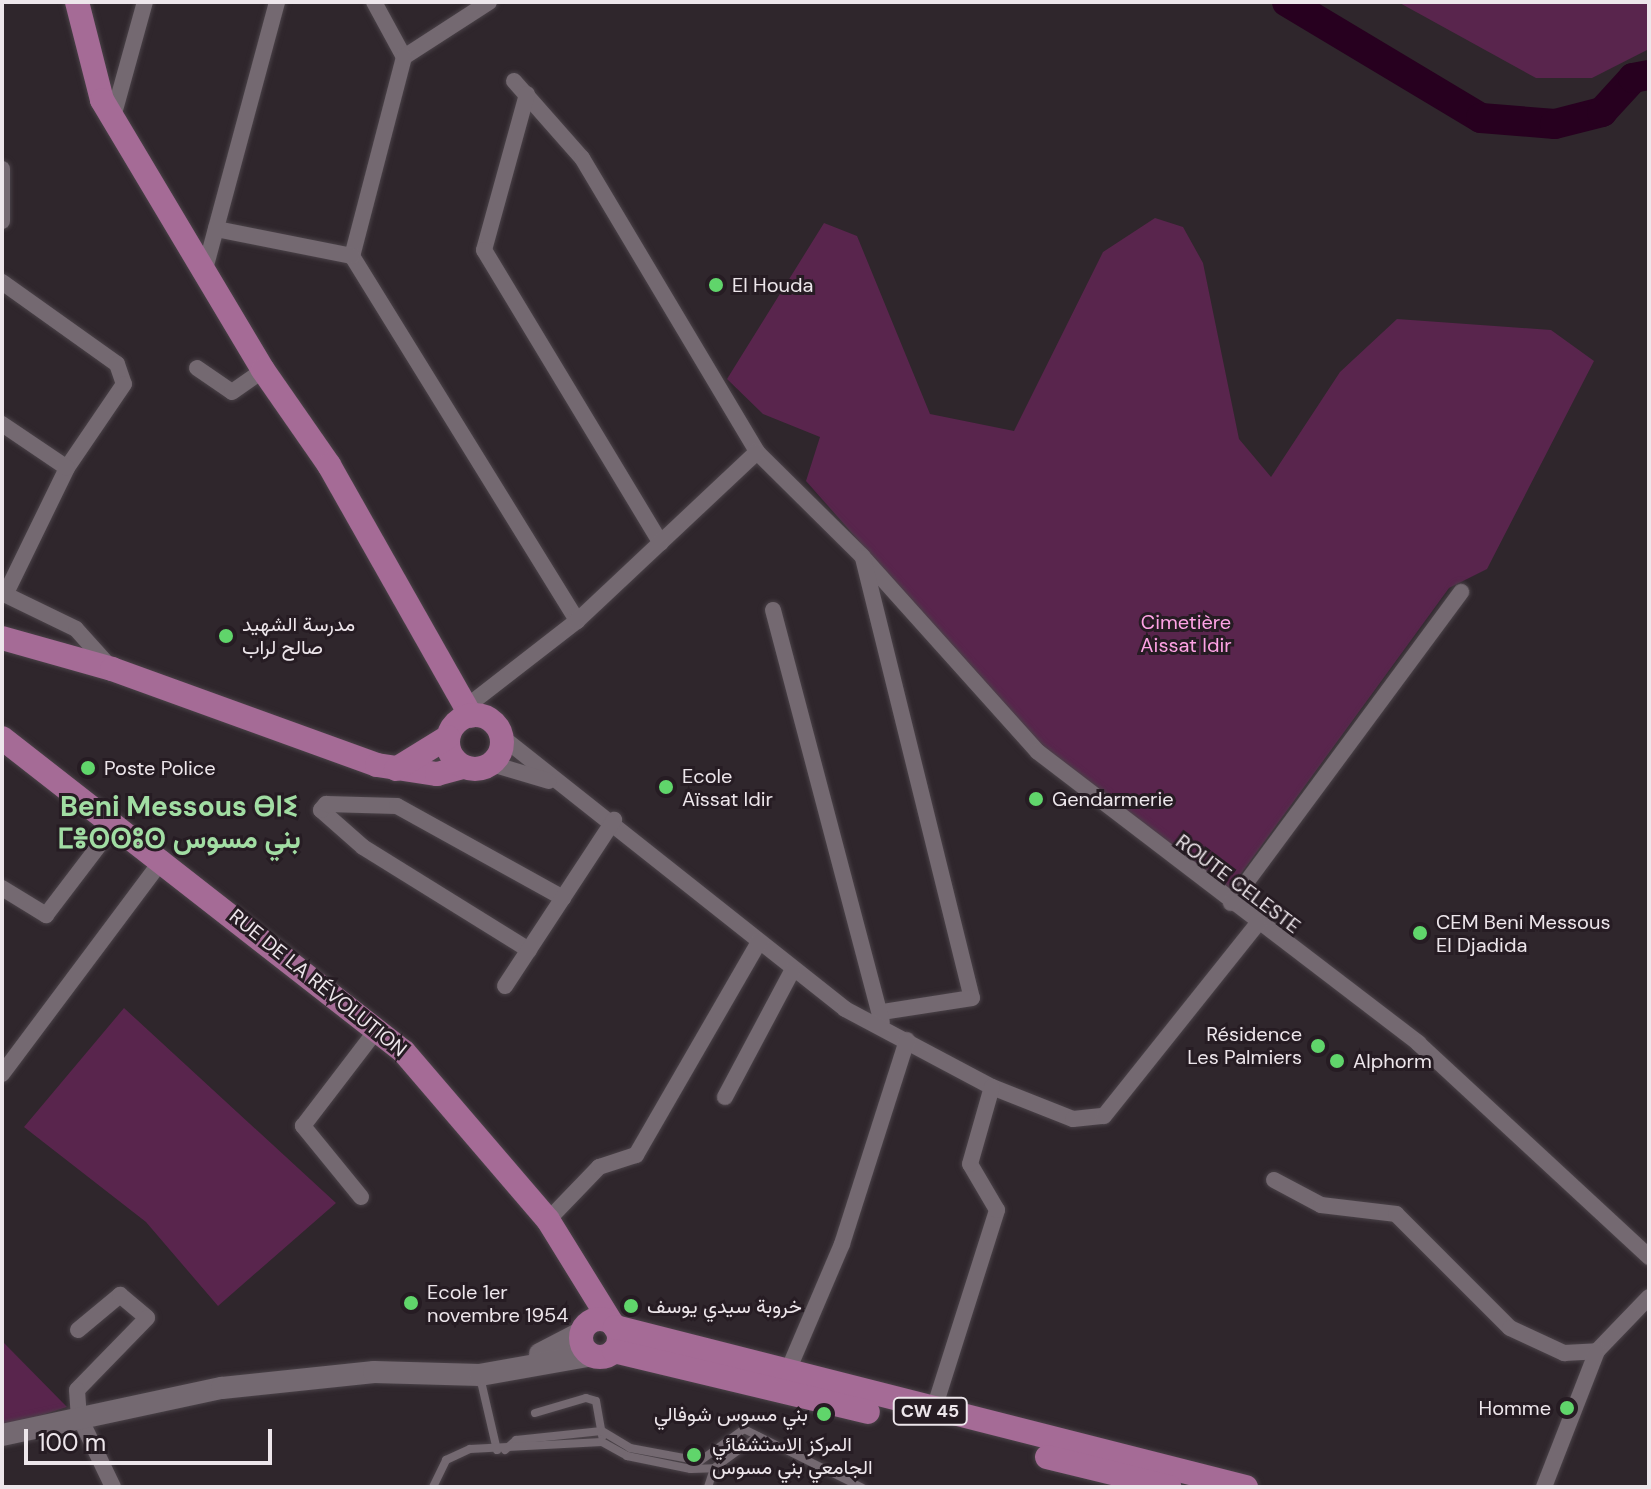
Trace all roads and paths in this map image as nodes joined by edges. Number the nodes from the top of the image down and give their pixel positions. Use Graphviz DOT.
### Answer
graph roads {
  1 [pos="77,2"];
  2 [pos="145,2"];
  3 [pos="277,2"];
  4 [pos="374,2"];
  5 [pos="489,2"];
  6 [pos="404,57"];
  7 [pos="514,81"];
  8 [pos="527,94"];
  9 [pos="113,117"];
  10 [pos="2,169"];
  11 [pos="2,221"];
  12 [pos="216,229"];
  13 [pos="352,256"];
  14 [pos="205,269"];
  15 [pos="2,282"];
  16 [pos="197,368"];
  17 [pos="263,370"];
  18 [pos="2,424"];
  19 [pos="757,452"];
  20 [pos="67,468"];
  21 [pos="661,543"];
  22 [pos="862,556"];
  23 [pos="1461,592"];
  24 [pos="3,594"];
  25 [pos="773,610"];
  26 [pos="577,621"];
  27 [pos="2,638"];
  28 [pos="112,669"];
  29 [pos="469,711"];
  30 [pos="448,737"];
  31 [pos="502,737"];
  32 [pos="2,738"];
  33 [pos="492,764"];
  34 [pos="463,767"];
  35 [pos="396,769"];
  36 [pos="558,784"];
  37 [pos="614,820"];
  38 [pos="116,823"];
  39 [pos="163,859"];
  40 [pos="2,888"];
  41 [pos="563,898"];
  42 [pos="1231,903"];
  43 [pos="1257,924"];
  44 [pos="759,942"];
  45 [pos="529,950"];
  46 [pos="792,971"];
  47 [pos="505,986"];
  48 [pos="882,1018"];
  49 [pos="378,1028"];
  50 [pos="907,1040"];
  51 [pos="2,1074"];
  52 [pos="992,1087"];
  53 [pos="725,1097"];
  54 [pos="1274,1180"];
  55 [pos="361,1197"];
  56 [pos="548,1220"];
  57 [pos="1649,1257"];
  58 [pos="1649,1297"];
  59 [pos="78,1330"];
  60 [pos="601,1335"];
  61 [pos="1597,1351"];
  62 [pos="787,1373"];
  63 [pos="480,1375"];
  64 [pos="933,1412"];
  65 [pos="535,1413"];
  66 [pos="79,1416"];
  67 [pos="602,1431"];
  68 [pos="2,1435"];
  69 [pos="758,1436"];
  70 [pos="602,1442"];
  71 [pos="501,1450"];
  72 [pos="714,1468"];
  73 [pos="113,1487"];
  74 [pos="433,1487"];
  75 [pos="708,1487"];
  76 [pos="861,1487"];
  77 [pos="1169,1487"];
  78 [pos="1246,1487"];
  79 [pos="1544,1487"];
  1 -- 9 [label="main road"];
  2 -- 9 [label="street"];
  3 -- 12 [label="street"];
  4 -- 6 [label="street"];
  5 -- 6 [label="street"];
  6 -- 13 [label="street"];
  7 -- 8 [label="street, ROUTE CELESTE"];
  8 -- 19 [label="street, ROUTE CELESTE"];
  8 -- 21 [label="street"];
  9 -- 14 [label="main road"];
  10 -- 11 [label="street"];
  12 -- 13 [label="street"];
  12 -- 14 [label="street"];
  13 -- 26 [label="street"];
  14 -- 17 [label="main road"];
  15 -- 20 [label="street"];
  16 -- 17 [label="street"];
  17 -- 29 [label="main road"];
  18 -- 20 [label="street"];
  19 -- 21 [label="street"];
  19 -- 22 [label="street, ROUTE CELESTE"];
  20 -- 24 [label="street"];
  21 -- 26 [label="street"];
  22 -- 42 [label="street, ROUTE CELESTE"];
  22 -- 48 [label="street"];
  23 -- 42 [label="street"];
  24 -- 28 [label="street"];
  25 -- 48 [label="street"];
  26 -- 29 [label="street"];
  27 -- 28 [label="main road"];
  28 -- 35 [label="main road"];
  29 -- 30 [label="main road"];
  29 -- 31 [label="main road"];
  30 -- 34 [label="main road"];
  30 -- 35 [label="main road"];
  31 -- 33 [label="main road"];
  31 -- 36 [label="street"];
  32 -- 38 [label="main road, RUE DE LA RÉVOLUTION"];
  33 -- 34 [label="main road"];
  33 -- 36 [label="street"];
  34 -- 35 [label="main road"];
  36 -- 37 [label="street"];
  37 -- 41 [label="street"];
  37 -- 44 [label="street"];
  38 -- 39 [label="main road, RUE DE LA RÉVOLUTION"];
  38 -- 40 [label="street"];
  39 -- 49 [label="main road, RUE DE LA RÉVOLUTION"];
  39 -- 51 [label="street"];
  41 -- 45 [label="street"];
  41 -- 45 [label="street"];
  42 -- 43 [label="street, ROUTE CELESTE"];
  43 -- 52 [label="street"];
  43 -- 57 [label="street, ROUTE CELESTE"];
  44 -- 46 [label="street"];
  44 -- 56 [label="street"];
  45 -- 47 [label="street"];
  46 -- 48 [label="street"];
  46 -- 53 [label="street"];
  48 -- 50 [label="street"];
  49 -- 55 [label="street"];
  49 -- 56 [label="main road, RUE DE LA RÉVOLUTION"];
  50 -- 52 [label="street"];
  50 -- 62 [label="street"];
  52 -- 64 [label="street"];
  54 -- 61 [label="street"];
  56 -- 60 [label="main road, RUE DE LA RÉVOLUTION"];
  58 -- 61 [label="street"];
  59 -- 66 [label="street"];
  60 -- 62 [label="main road, CW 45"];
  60 -- 63 [label="main road"];
  60 -- 77 [label="main road, CW 45"];
  61 -- 79 [label="street"];
  62 -- 64 [label="main road, CW 45"];
  63 -- 66 [label="main road"];
  63 -- 71 [label="lane"];
  64 -- 78 [label="main road, CW 45"];
  65 -- 67 [label="lane"];
  66 -- 68 [label="main road"];
  66 -- 73 [label="street"];
  67 -- 69 [label="lane"];
  67 -- 70 [label="lane"];
  67 -- 71 [label="lane"];
  69 -- 72 [label="lane"];
  69 -- 76 [label="lane"];
  70 -- 71 [label="lane"];
  70 -- 72 [label="lane"];
  71 -- 74 [label="lane"];
  72 -- 75 [label="lane"];
}
